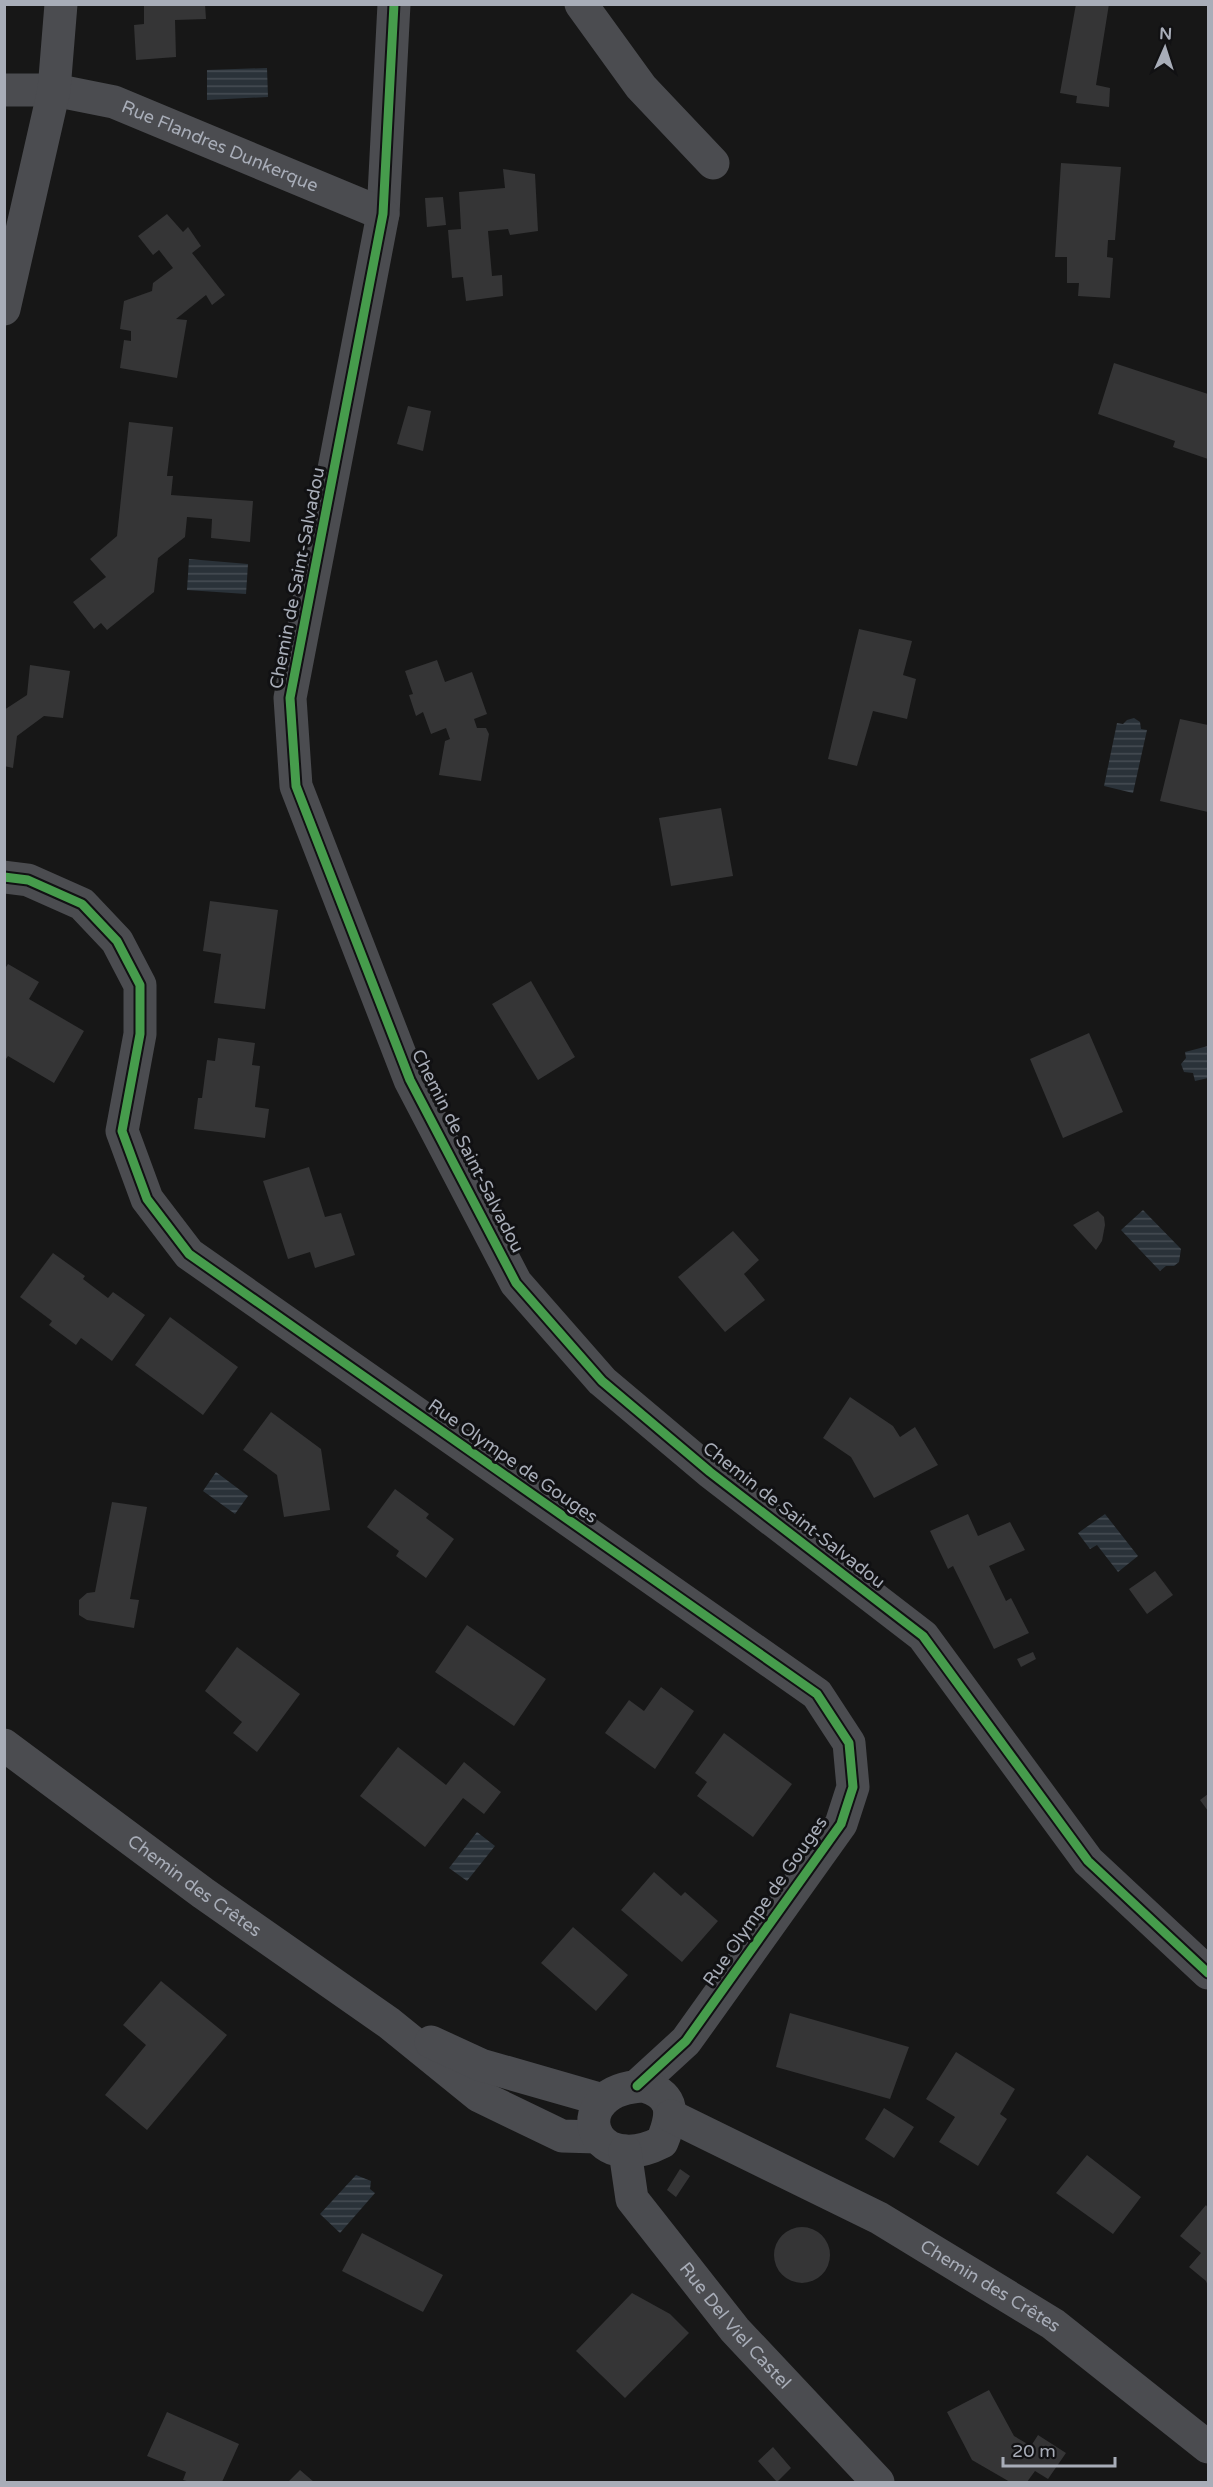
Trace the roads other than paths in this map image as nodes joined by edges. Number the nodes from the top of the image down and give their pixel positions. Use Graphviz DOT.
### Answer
graph roads {
  1 [pos="61,4"];
  2 [pos="394,4"];
  3 [pos="581,4"];
  4 [pos="4,90"];
  5 [pos="54,90"];
  6 [pos="713,163"];
  7 [pos="383,214"];
  8 [pos="4,309"];
  9 [pos="4,877"];
  10 [pos="4,1745"];
  11 [pos="1209,1973"];
  12 [pos="389,2023"];
  13 [pos="696,2025"];
  14 [pos="637,2086"];
  15 [pos="603,2100"];
  16 [pos="667,2119"];
  17 [pos="612,2144"];
  18 [pos="1209,2446"];
  19 [pos="878,2482"];
  1 -- 5 [label="street"];
  2 -- 7 [label="street, Chemin de Saint-Salvadou"];
  3 -- 6 [label="street"];
  4 -- 5 [label="street, Rue Flandres Dunkerque"];
  5 -- 7 [label="street, Rue Flandres Dunkerque"];
  5 -- 8 [label="street"];
  7 -- 11 [label="street, Chemin de Saint-Salvadou"];
  9 -- 13 [label="street, Rue Olympe de Gouges"];
  10 -- 12 [label="street, Chemin des Crêtes"];
  12 -- 15 [label="street, Chemin des Crêtes"];
  12 -- 17 [label="street, Chemin des Crêtes"];
  13 -- 14 [label="street, Rue Olympe de Gouges"];
  13 -- 16 [label="street, Rue Olympe de Gouges"];
  14 -- 15 [label="street"];
  14 -- 16 [label="street"];
  15 -- 17 [label="street"];
  16 -- 17 [label="street"];
  16 -- 18 [label="street, Chemin des Crêtes"];
  17 -- 19 [label="street, Rue Del Viel Castel"];
}
